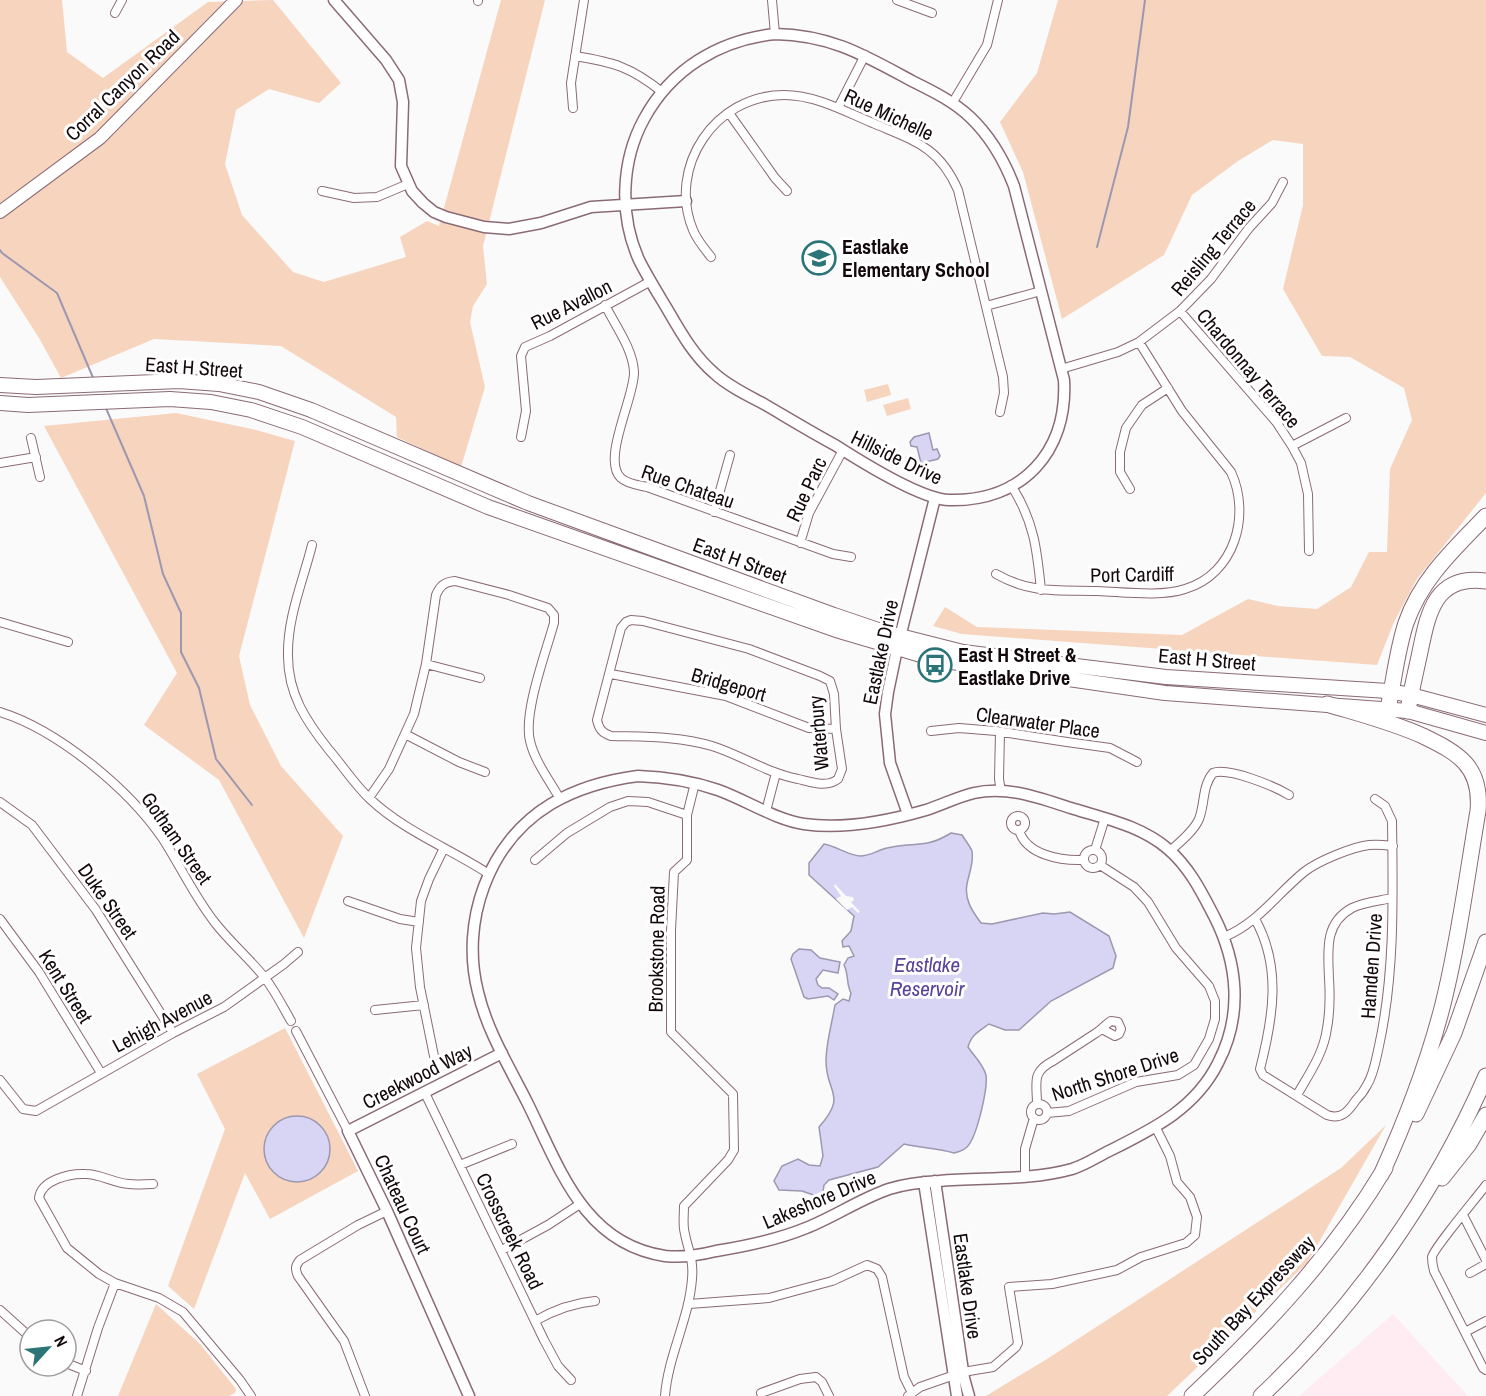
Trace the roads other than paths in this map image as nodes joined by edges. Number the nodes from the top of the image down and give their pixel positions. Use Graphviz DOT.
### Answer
graph roads {
  1 [pos="122,0"];
  2 [pos="236,0"];
  3 [pos="334,0"];
  4 [pos="584,0"];
  5 [pos="772,0"];
  6 [pos="897,0"];
  7 [pos="998,0"];
  8 [pos="115,13"];
  9 [pos="933,13"];
  10 [pos="775,34"];
  11 [pos="865,55"];
  12 [pos="575,56"];
  13 [pos="662,92"];
  14 [pos="953,102"];
  15 [pos="573,108"];
  16 [pos="838,108"];
  17 [pos="729,113"];
  18 [pos="1283,182"];
  19 [pos="408,184"];
  20 [pos="322,191"];
  21 [pos="787,191"];
  22 [pos="686,201"];
  23 [pos="626,205"];
  24 [pos="0,212"];
  25 [pos="711,257"];
  26 [pos="651,281"];
  27 [pos="1041,291"];
  28 [pos="605,305"];
  29 [pos="986,306"];
  30 [pos="1180,311"];
  31 [pos="1139,342"];
  32 [pos="1061,369"];
  33 [pos="0,385"];
  34 [pos="1168,388"];
  35 [pos="0,402"];
  36 [pos="1000,412"];
  37 [pos="1346,418"];
  38 [pos="521,437"];
  39 [pos="31,438"];
  40 [pos="1292,446"];
  41 [pos="843,450"];
  42 [pos="730,455"];
  43 [pos="36,457"];
  44 [pos="0,463"];
  45 [pos="40,477"];
  46 [pos="1011,485"];
  47 [pos="1130,489"];
  48 [pos="935,498"];
  49 [pos="714,512"];
  50 [pos="1486,516"];
  51 [pos="800,543"];
  52 [pos="312,545"];
  53 [pos="1309,551"];
  54 [pos="851,557"];
  55 [pos="996,574"];
  56 [pos="1486,581"];
  57 [pos="1041,590"];
  58 [pos="0,622"];
  59 [pos="68,642"];
  60 [pos="899,643"];
  61 [pos="426,664"];
  62 [pos="611,674"];
  63 [pos="480,678"];
  64 [pos="1392,692"];
  65 [pos="1411,694"];
  66 [pos="1328,704"];
  67 [pos="1388,709"];
  68 [pos="1408,711"];
  69 [pos="0,712"];
  70 [pos="1486,715"];
  71 [pos="836,729"];
  72 [pos="931,731"];
  73 [pos="1000,732"];
  74 [pos="1486,733"];
  75 [pos="405,734"];
  76 [pos="1137,762"];
  77 [pos="485,772"];
  78 [pos="776,773"];
  79 [pos="694,783"];
  80 [pos="1001,792"];
  81 [pos="1289,795"];
  82 [pos="369,798"];
  83 [pos="560,799"];
  84 [pos="1375,799"];
  85 [pos="0,802"];
  86 [pos="766,810"];
  87 [pos="908,814"];
  88 [pos="687,815"];
  89 [pos="1105,818"];
  90 [pos="1019,830"];
  91 [pos="1393,846"];
  92 [pos="444,848"];
  93 [pos="1095,850"];
  94 [pos="1170,851"];
  95 [pos="535,860"];
  96 [pos="1084,860"];
  97 [pos="1100,865"];
  98 [pos="489,874"];
  99 [pos="1392,898"];
  100 [pos="348,901"];
  101 [pos="0,919"];
  102 [pos="1255,919"];
  103 [pos="419,922"];
  104 [pos="1224,937"];
  105 [pos="1486,942"];
  106 [pos="298,952"];
  107 [pos="265,978"];
  108 [pos="424,1005"];
  109 [pos="375,1010"];
  110 [pos="291,1021"];
  111 [pos="1102,1029"];
  112 [pos="296,1031"];
  113 [pos="173,1033"];
  114 [pos="502,1053"];
  115 [pos="434,1056"];
  116 [pos="101,1073"];
  117 [pos="1486,1076"];
  118 [pos="0,1080"];
  119 [pos="424,1093"];
  120 [pos="1296,1095"];
  121 [pos="1037,1104"];
  122 [pos="1047,1113"];
  123 [pos="1486,1115"];
  124 [pos="1034,1118"];
  125 [pos="1156,1128"];
  126 [pos="348,1131"];
  127 [pos="512,1144"];
  128 [pos="460,1165"];
  129 [pos="1381,1175"];
  130 [pos="1025,1177"];
  131 [pos="930,1181"];
  132 [pos="153,1184"];
  133 [pos="1486,1185"];
  134 [pos="1420,1200"];
  135 [pos="580,1204"];
  136 [pos="387,1212"];
  137 [pos="1463,1215"];
  138 [pos="502,1250"];
  139 [pos="692,1256"];
  140 [pos="1486,1262"];
  141 [pos="1470,1273"];
  142 [pos="115,1283"];
  143 [pos="595,1301"];
  144 [pos="689,1305"];
  145 [pos="0,1310"];
  146 [pos="535,1321"];
  147 [pos="1486,1321"];
  148 [pos="18,1326"];
  149 [pos="1465,1332"];
  150 [pos="78,1368"];
  151 [pos="1486,1370"];
  152 [pos="86,1371"];
  153 [pos="958,1374"];
  154 [pos="571,1380"];
  155 [pos="761,1393"];
  156 [pos="910,1395"];
  157 [pos="77,1396"];
  158 [pos="251,1396"];
  159 [pos="365,1396"];
  160 [pos="469,1396"];
  161 [pos="665,1396"];
  162 [pos="828,1396"];
  163 [pos="957,1396"];
  164 [pos="969,1396"];
  165 [pos="1192,1396"];
  166 [pos="1261,1396"];
  1 -- 8 [label="street"];
  2 -- 24 [label="main road, Corral Canyon Road"];
  3 -- 19 [label="street"];
  4 -- 12 [label="street"];
  5 -- 10 [label="street"];
  6 -- 9 [label="street"];
  7 -- 14 [label="street"];
  10 -- 11 [label="street, Hillside Drive"];
  10 -- 13 [label="street, Hillside Drive"];
  11 -- 14 [label="street, Hillside Drive"];
  11 -- 16 [label="street"];
  12 -- 13 [label="street"];
  12 -- 15 [label="street"];
  13 -- 23 [label="street, Hillside Drive"];
  14 -- 27 [label="street, Hillside Drive"];
  16 -- 17 [label="street, Rue Michelle"];
  16 -- 29 [label="street, Rue Michelle"];
  17 -- 21 [label="street"];
  17 -- 22 [label="street, Rue Michelle"];
  18 -- 30 [label="street, Reisling Terrace"];
  19 -- 20 [label="street"];
  19 -- 23 [label="street"];
  22 -- 23 [label="street"];
  22 -- 25 [label="street, Rue Michelle"];
  23 -- 26 [label="street, Hillside Drive"];
  26 -- 28 [label="street, Rue Avallon"];
  26 -- 41 [label="street, Hillside Drive"];
  27 -- 29 [label="street"];
  27 -- 32 [label="street, Hillside Drive"];
  28 -- 38 [label="street, Rue Avallon"];
  28 -- 49 [label="street, Rue Chateau"];
  29 -- 36 [label="street, Rue Michelle"];
  30 -- 31 [label="street, Reisling Terrace"];
  30 -- 40 [label="street, Chardonnay Terrace"];
  31 -- 32 [label="street, Reisling Terrace"];
  31 -- 34 [label="street, Port Cardiff"];
  32 -- 46 [label="street, Hillside Drive"];
  33 -- 60 [label="main road, East H Street"];
  34 -- 47 [label="street"];
  34 -- 57 [label="street, Port Cardiff"];
  35 -- 60 [label="main road, East H Street"];
  37 -- 40 [label="street"];
  39 -- 43 [label="street"];
  40 -- 53 [label="street, Chardonnay Terrace"];
  41 -- 48 [label="street, Hillside Drive"];
  41 -- 51 [label="street, Rue Parc"];
  42 -- 49 [label="street"];
  43 -- 44 [label="street"];
  43 -- 45 [label="street"];
  46 -- 48 [label="street, Hillside Drive"];
  46 -- 57 [label="street"];
  48 -- 60 [label="street, Eastlake Drive"];
  49 -- 51 [label="street, Rue Chateau"];
  50 -- 64 [label="highway"];
  51 -- 54 [label="street, Rue Chateau"];
  52 -- 82 [label="street"];
  55 -- 57 [label="street, Port Cardiff"];
  56 -- 65 [label="highway"];
  58 -- 59 [label="street"];
  60 -- 64 [label="main road, East H Street"];
  60 -- 66 [label="main road, East H Street"];
  60 -- 87 [label="street, Eastlake Drive"];
  61 -- 63 [label="street"];
  61 -- 75 [label="street"];
  61 -- 83 [label="street"];
  62 -- 71 [label="street, Bridgeport"];
  62 -- 71 [label="street, Waterbury"];
  62 -- 78 [label="street, Waterbury"];
  64 -- 65 [label="main road, East H Street"];
  64 -- 67 [label="highway"];
  65 -- 68 [label="highway"];
  65 -- 70 [label="main road, East H Street"];
  66 -- 67 [label="main road, East H Street"];
  66 -- 129 [label="highway"];
  67 -- 68 [label="main road, East H Street"];
  68 -- 74 [label="main road, East H Street"];
  69 -- 107 [label="street, Gotham Street"];
  71 -- 78 [label="street, Waterbury"];
  72 -- 73 [label="street, Clearwater Place"];
  73 -- 76 [label="street, Clearwater Place"];
  73 -- 80 [label="street"];
  75 -- 77 [label="street"];
  75 -- 82 [label="street"];
  78 -- 86 [label="street"];
  79 -- 83 [label="street, Lakeshore Drive"];
  79 -- 86 [label="street, Lakeshore Drive"];
  79 -- 88 [label="street, Brookstone Road"];
  80 -- 87 [label="street, Lakeshore Drive"];
  80 -- 89 [label="street, Lakeshore Drive"];
  81 -- 94 [label="street"];
  82 -- 92 [label="street"];
  83 -- 98 [label="street, Lakeshore Drive"];
  84 -- 91 [label="street, Hamden Drive"];
  85 -- 113 [label="street, Duke Street"];
  86 -- 87 [label="street, Lakeshore Drive"];
  88 -- 95 [label="street"];
  88 -- 139 [label="street, Brookstone Road"];
  89 -- 93 [label="street"];
  89 -- 94 [label="street, Lakeshore Drive"];
  90 -- 96 [label="street, North Shore Drive"];
  91 -- 99 [label="street, Hamden Drive"];
  91 -- 102 [label="street"];
  92 -- 98 [label="street"];
  92 -- 103 [label="street"];
  93 -- 96 [label="street"];
  93 -- 97 [label="street"];
  94 -- 104 [label="street, Lakeshore Drive"];
  96 -- 97 [label="street, North Shore Drive"];
  97 -- 122 [label="street, North Shore Drive"];
  98 -- 114 [label="street, Lakeshore Drive"];
  99 -- 120 [label="street"];
  99 -- 120 [label="street, Hamden Drive"];
  100 -- 103 [label="street"];
  101 -- 116 [label="street, Kent Street"];
  102 -- 104 [label="street"];
  102 -- 120 [label="street"];
  103 -- 108 [label="street"];
  104 -- 125 [label="street, Lakeshore Drive"];
  105 -- 129 [label="highway, South Bay Expressway"];
  106 -- 107 [label="street, Lehigh Avenue"];
  107 -- 110 [label="street, Gotham Street"];
  107 -- 113 [label="street, Lehigh Avenue"];
  108 -- 109 [label="street"];
  108 -- 115 [label="street"];
  111 -- 121 [label="street"];
  112 -- 126 [label="street, Chateau Court"];
  113 -- 116 [label="street, Lehigh Avenue"];
  114 -- 119 [label="street, Creekwood Way"];
  114 -- 135 [label="street, Lakeshore Drive"];
  116 -- 118 [label="street, Lehigh Avenue"];
  117 -- 134 [label="highway"];
  119 -- 126 [label="street, Creekwood Way"];
  119 -- 128 [label="street, Crosscreek Road"];
  121 -- 122 [label="street"];
  121 -- 124 [label="street"];
  122 -- 124 [label="street"];
  123 -- 134 [label="highway"];
  124 -- 130 [label="street"];
  125 -- 130 [label="street, Lakeshore Drive"];
  125 -- 153 [label="street"];
  126 -- 136 [label="street, Chateau Court"];
  127 -- 128 [label="street"];
  128 -- 138 [label="street, Crosscreek Road"];
  129 -- 165 [label="highway, South Bay Expressway"];
  130 -- 131 [label="street, Lakeshore Drive"];
  131 -- 139 [label="street, Lakeshore Drive"];
  131 -- 153 [label="street, Eastlake Drive"];
  132 -- 142 [label="street"];
  133 -- 137 [label="street"];
  134 -- 166 [label="highway"];
  135 -- 138 [label="street"];
  135 -- 139 [label="street, Lakeshore Drive"];
  136 -- 159 [label="street"];
  136 -- 160 [label="street, Chateau Court"];
  137 -- 140 [label="street"];
  137 -- 149 [label="street"];
  138 -- 146 [label="street, Crosscreek Road"];
  139 -- 144 [label="street"];
  140 -- 141 [label="street"];
  142 -- 152 [label="street"];
  142 -- 158 [label="street"];
  143 -- 146 [label="street"];
  144 -- 156 [label="street"];
  144 -- 161 [label="street"];
  145 -- 148 [label="street"];
  146 -- 154 [label="street, Crosscreek Road"];
  147 -- 149 [label="street"];
  149 -- 151 [label="street"];
  150 -- 152 [label="street"];
  152 -- 157 [label="street"];
  153 -- 156 [label="street"];
  153 -- 163 [label="street, Eastlake Drive"];
  153 -- 164 [label="street, Eastlake Drive"];
  155 -- 162 [label="street"];
}
